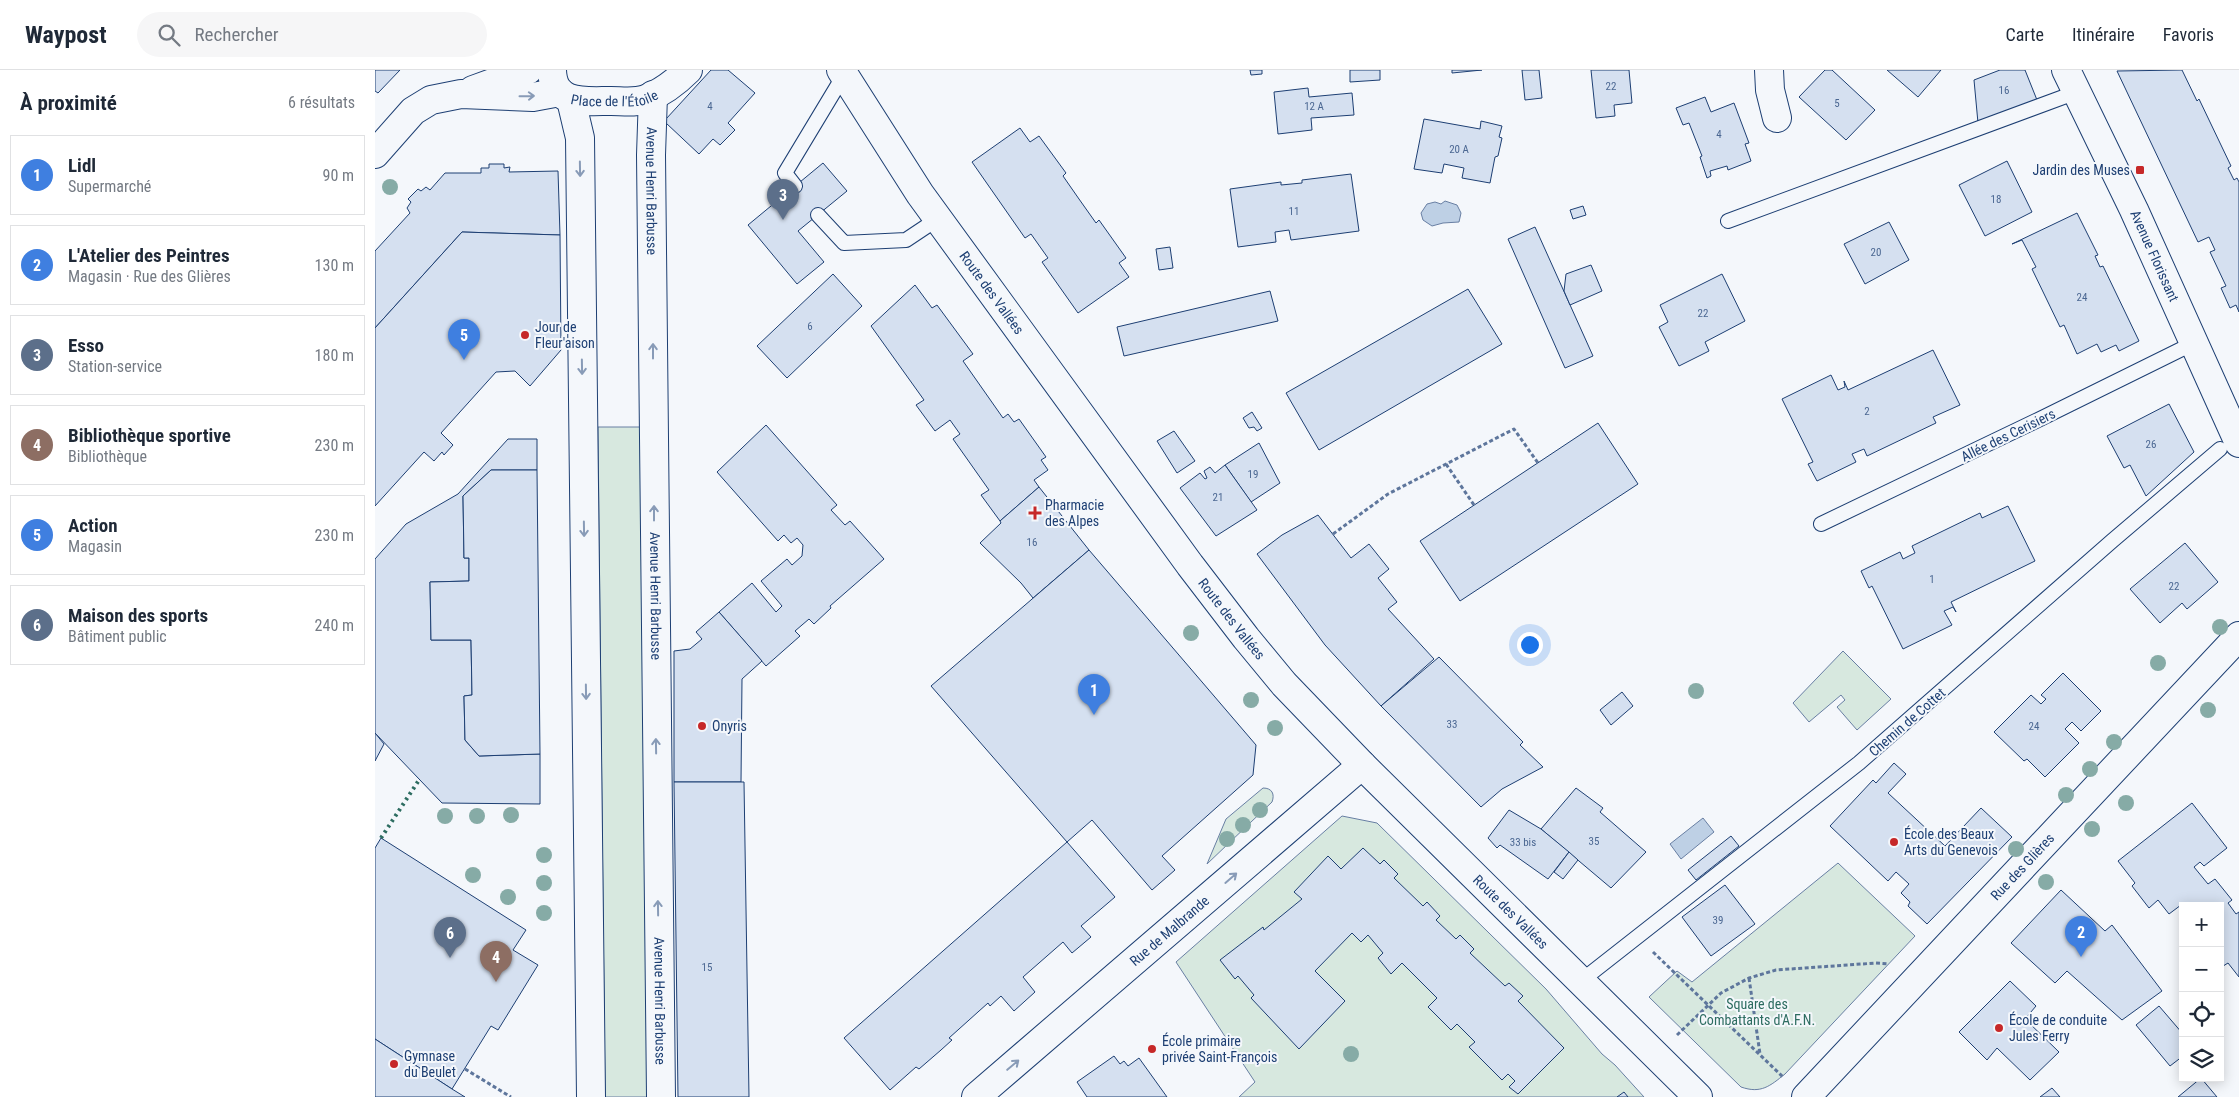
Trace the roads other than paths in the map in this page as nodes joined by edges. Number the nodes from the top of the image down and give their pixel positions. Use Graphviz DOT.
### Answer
graph roads {
  1 [pos="529,70"];
  2 [pos="688,70"];
  3 [pos="1769,70"];
  4 [pos="841,72"];
  5 [pos="2071,81"];
  6 [pos="561,87"];
  7 [pos="461,94"];
  8 [pos="653,95"];
  9 [pos="1777,118"];
  10 [pos="375,154"];
  11 [pos="795,186"];
  12 [pos="818,215"];
  13 [pos="939,218"];
  14 [pos="1728,221"];
  15 [pos="2193,343"];
  16 [pos="2230,446"];
  17 [pos="1821,524"];
  18 [pos="2239,636"];
  19 [pos="1361,765"];
  20 [pos="1581,981"];
  21 [pos="591,1097"];
  22 [pos="661,1097"];
  23 [pos="976,1097"];
  24 [pos="1698,1097"];
  25 [pos="1806,1097"];
  1 -- 7 [label="street"];
  2 -- 8 [label="street, Place de l'Étoile"];
  3 -- 9 [label="street"];
  4 -- 11 [label="lane"];
  4 -- 13 [label="street, Route des Vallées"];
  5 -- 14 [label="lane"];
  5 -- 15 [label="street, Avenue Florissant"];
  7 -- 6 [label="street, Place de l'Étoile, one-way"];
  6 -- 8 [label="street, Place de l'Étoile"];
  6 -- 21 [label="street, one-way"];
  7 -- 10 [label="street"];
  22 -- 8 [label="street, Avenue Henri Barbusse, one-way"];
  12 -- 13 [label="lane"];
  13 -- 19 [label="street, Route des Vallées"];
  15 -- 16 [label="street, Avenue Florissant"];
  15 -- 17 [label="lane, Allée des Cerisiers"];
  16 -- 20 [label="lane, Chemin de Cottet"];
  18 -- 25 [label="street, Rue des Glières"];
  19 -- 20 [label="street, Route des Vallées"];
  23 -- 19 [label="street, Rue de Malbrande, one-way"];
  20 -- 24 [label="street, Route des Vallées"];
}
